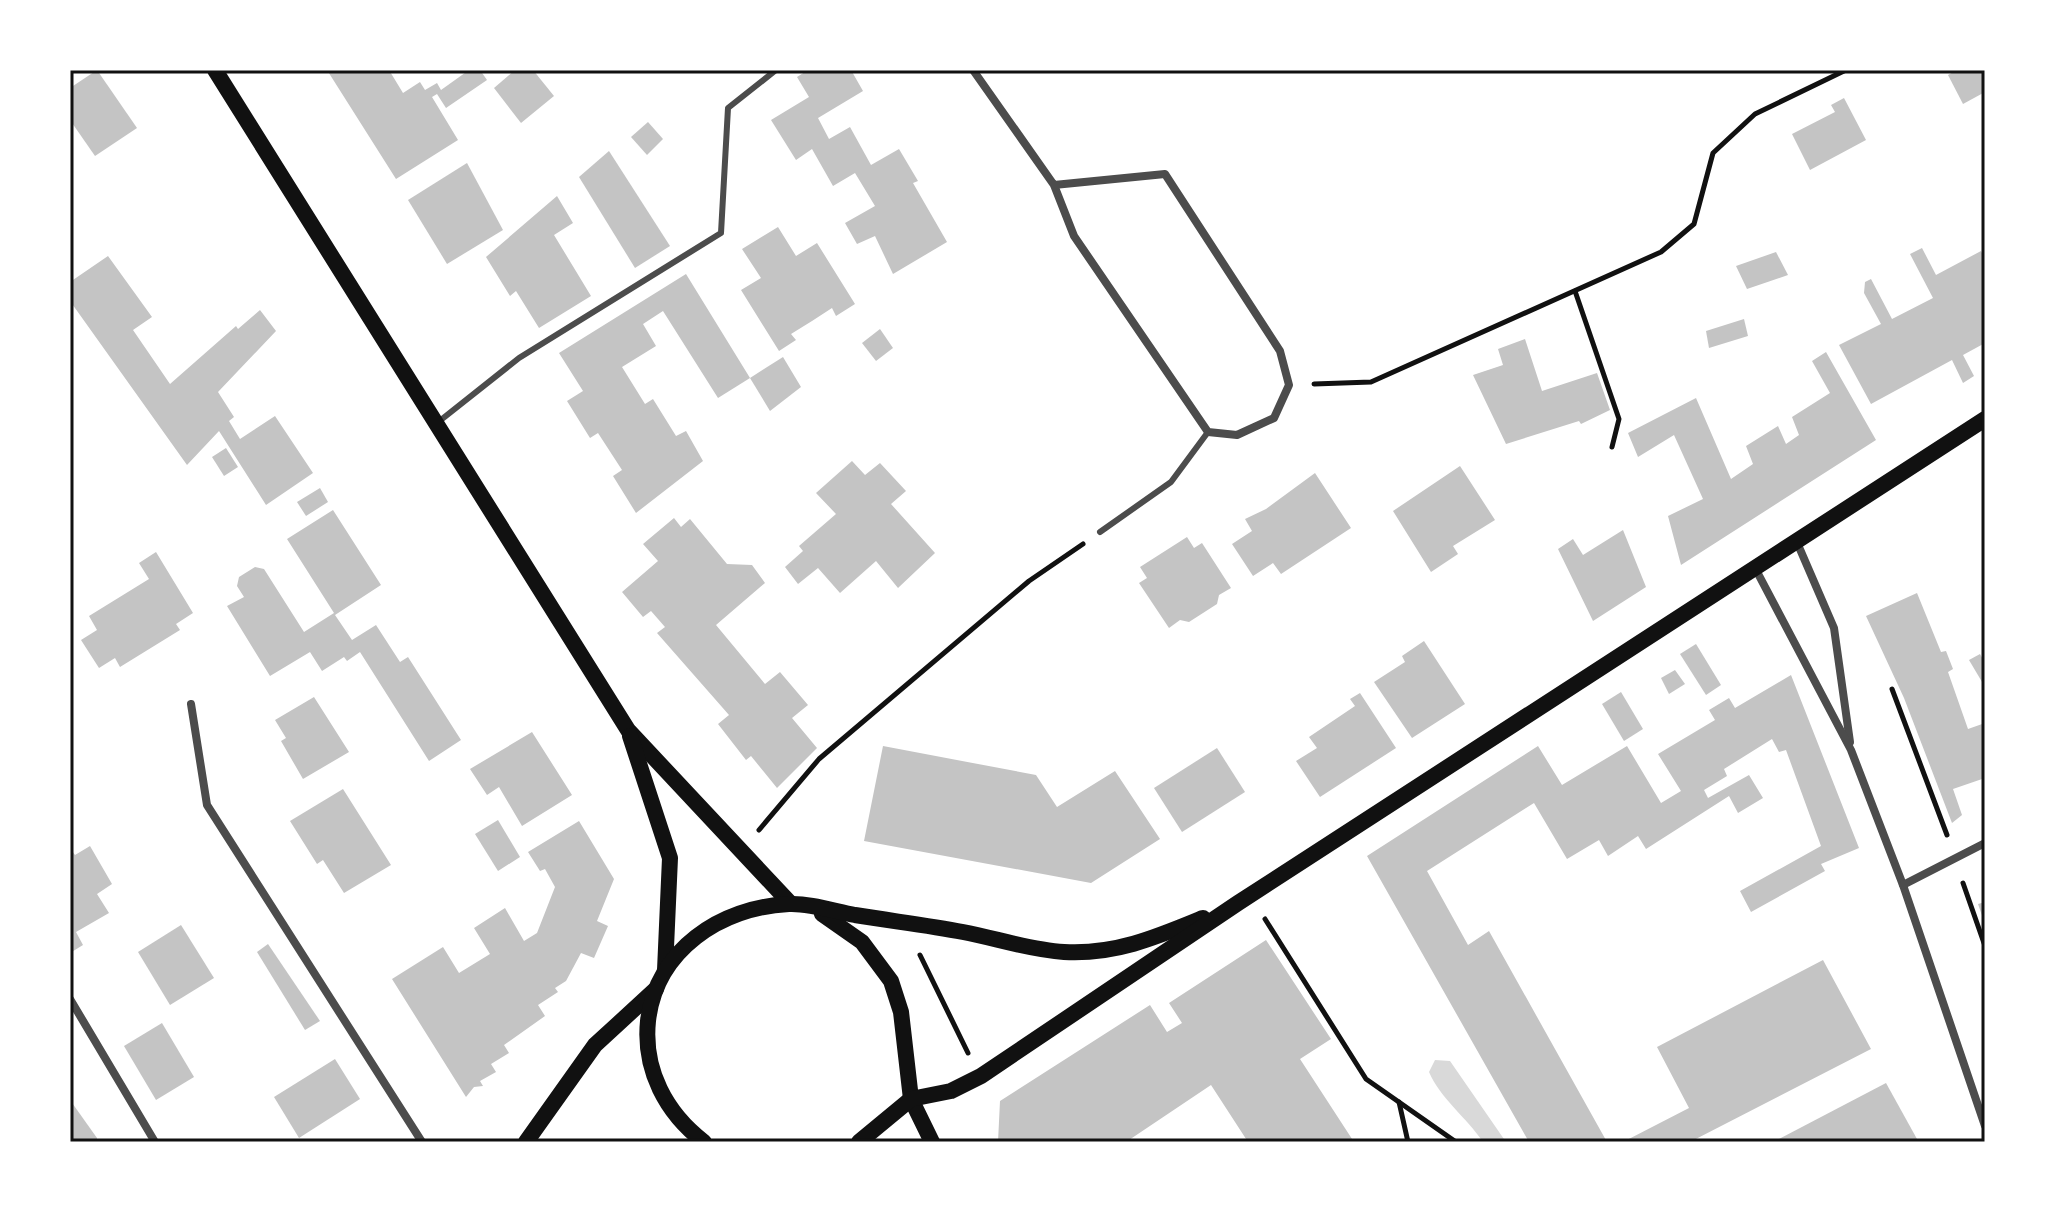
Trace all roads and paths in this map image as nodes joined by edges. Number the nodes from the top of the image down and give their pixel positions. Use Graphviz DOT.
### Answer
graph roads {
  1 [pos="215,70"];
  2 [pos="776,70"];
  3 [pos="973,70"];
  4 [pos="1846,70"];
  5 [pos="1054,185"];
  6 [pos="1575,291"];
  7 [pos="1289,385"];
  8 [pos="1985,419"];
  9 [pos="437,423"];
  10 [pos="1208,432"];
  11 [pos="1612,447"];
  12 [pos="1100,532"];
  13 [pos="1795,539"];
  14 [pos="1754,566"];
  15 [pos="1892,689"];
  16 [pos="191,704"];
  17 [pos="628,730"];
  18 [pos="1851,750"];
  19 [pos="1985,843"];
  20 [pos="739,852"];
  21 [pos="1955,860"];
  22 [pos="1903,885"];
  23 [pos="1244,899"];
  24 [pos="799,905"];
  25 [pos="1985,946"];
  26 [pos="920,955"];
  27 [pos="665,972"];
  28 [pos="657,988"];
  29 [pos="70,999"];
  30 [pos="974,1065"];
  31 [pos="911,1099"];
  32 [pos="1399,1101"];
  33 [pos="1985,1126"];
  34 [pos="155,1142"];
  35 [pos="422,1142"];
  36 [pos="526,1142"];
  37 [pos="704,1142"];
  38 [pos="859,1142"];
  39 [pos="932,1142"];
  40 [pos="1408,1142"];
  41 [pos="1456,1142"];
  1 -- 9 [label="main road"];
  2 -- 9 [label="lane"];
  3 -- 5 [label="street"];
  4 -- 6 [label="path"];
  5 -- 7 [label="street"];
  5 -- 10 [label="street"];
  6 -- 7 [label="path"];
  6 -- 11 [label="path"];
  7 -- 10 [label="street"];
  8 -- 13 [label="main road"];
  9 -- 17 [label="main road"];
  10 -- 12 [label="lane"];
  12 -- 20 [label="path"];
  13 -- 14 [label="main road"];
  13 -- 18 [label="street"];
  14 -- 18 [label="street"];
  14 -- 23 [label="main road"];
  15 -- 21 [label="path"];
  16 -- 35 [label="street"];
  17 -- 20 [label="main road"];
  17 -- 27 [label="main road"];
  18 -- 22 [label="street"];
  19 -- 21 [label="street"];
  20 -- 24 [label="main road"];
  21 -- 22 [label="street"];
  21 -- 25 [label="path"];
  22 -- 33 [label="street"];
  23 -- 24 [label="main road"];
  23 -- 31 [label="main road"];
  23 -- 32 [label="path"];
  24 -- 27 [label="main road"];
  24 -- 31 [label="main road"];
  26 -- 30 [label="path"];
  27 -- 28 [label="main road"];
  28 -- 36 [label="main road"];
  28 -- 37 [label="main road"];
  29 -- 34 [label="street"];
  31 -- 38 [label="main road"];
  31 -- 39 [label="main road"];
  32 -- 40 [label="path"];
  32 -- 41 [label="path"];
}
